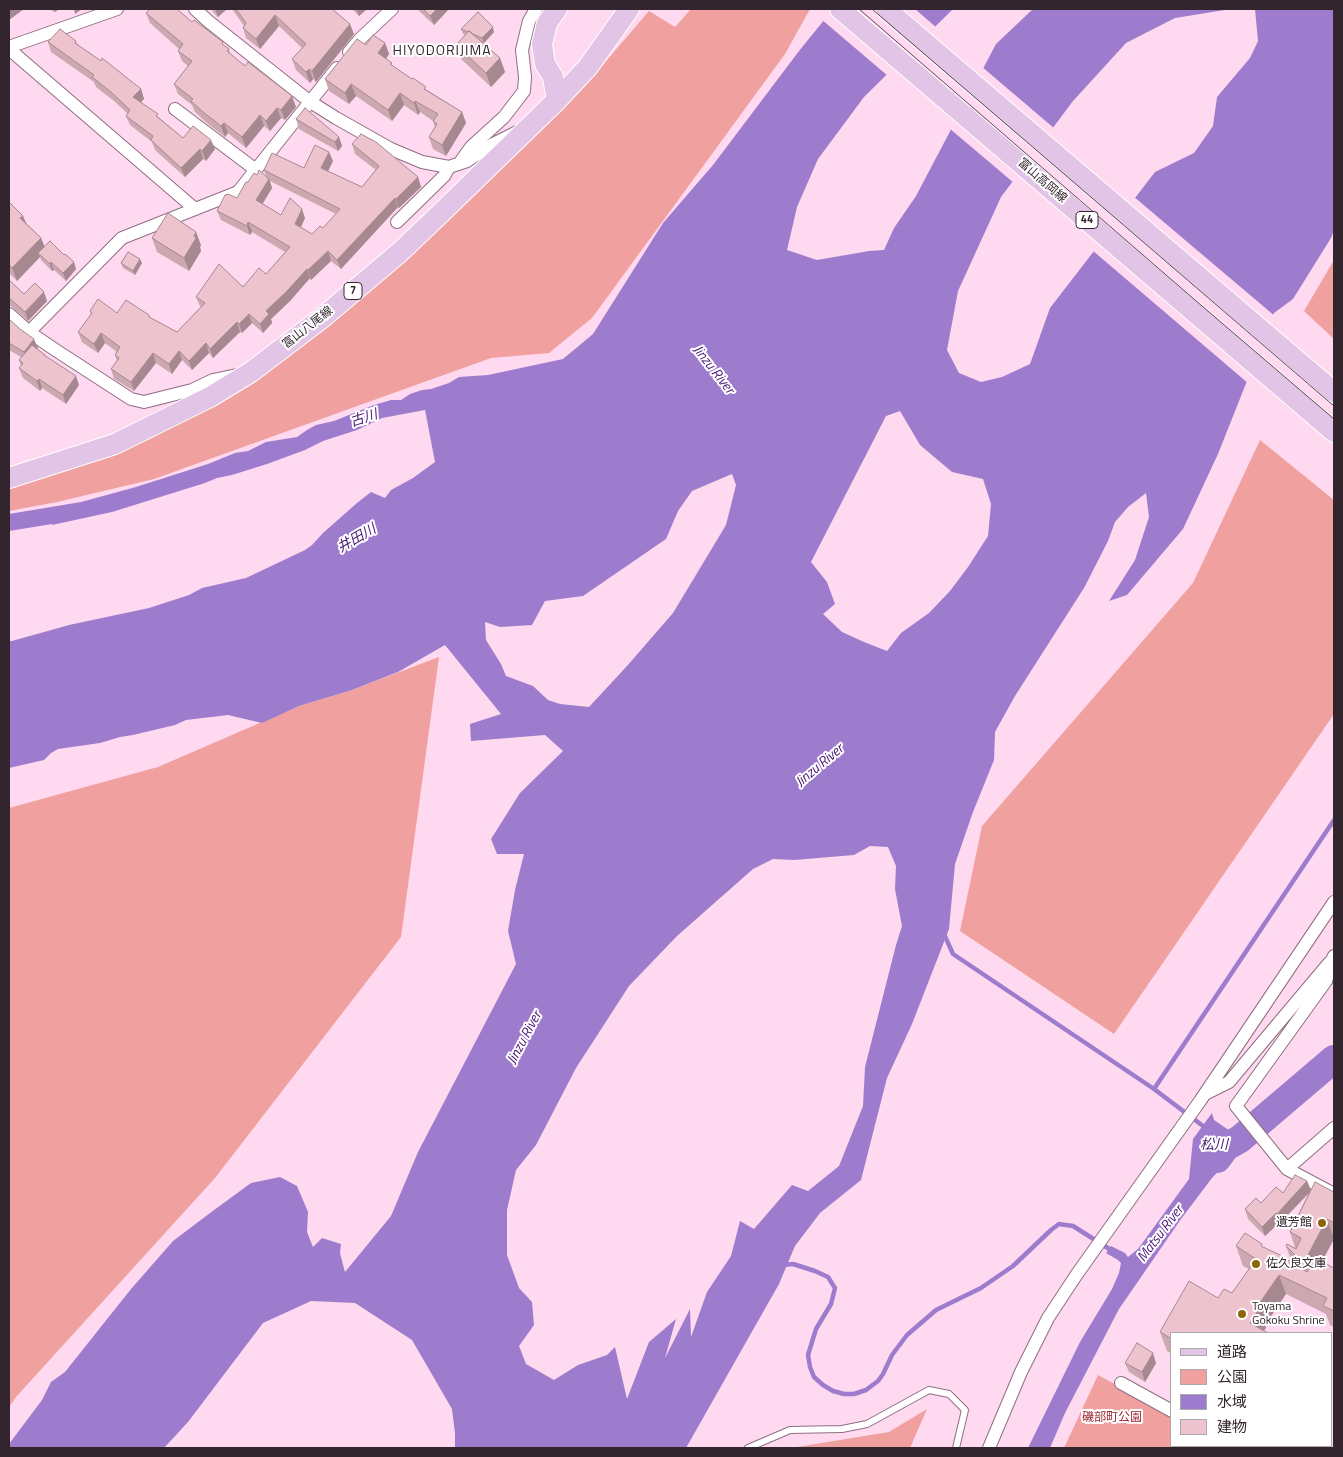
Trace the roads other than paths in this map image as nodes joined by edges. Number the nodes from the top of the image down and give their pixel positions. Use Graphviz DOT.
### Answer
graph roads {
  1 [pos="117,9"];
  2 [pos="195,9"];
  3 [pos="392,9"];
  4 [pos="536,9"];
  5 [pos="557,9"];
  6 [pos="629,9"];
  7 [pos="840,9"];
  8 [pos="886,9"];
  9 [pos="9,48"];
  10 [pos="557,100"];
  11 [pos="309,101"];
  12 [pos="175,108"];
  13 [pos="531,126"];
  14 [pos="454,165"];
  15 [pos="256,170"];
  16 [pos="195,209"];
  17 [pos="397,222"];
  18 [pos="9,314"];
  19 [pos="30,332"];
  20 [pos="251,372"];
  21 [pos="1334,392"];
  22 [pos="1334,432"];
  23 [pos="9,478"];
  24 [pos="1334,902"];
  25 [pos="1333,960"];
  26 [pos="1204,1095"];
  27 [pos="1334,1128"];
  28 [pos="1287,1169"];
  29 [pos="1334,1194"];
  30 [pos="1121,1382"];
  31 [pos="1170,1410"];
  32 [pos="748,1448"];
  33 [pos="956,1448"];
  34 [pos="989,1448"];
  1 -- 9 [label="street"];
  2 -- 11 [label="street"];
  3 -- 11 [label="street"];
  4 -- 14 [label="street"];
  5 -- 10 [label="main road"];
  6 -- 10 [label="main road, 富山八尾線 / 7"];
  7 -- 22 [label="main road, 富山高岡線 / 44"];
  8 -- 21 [label="main road, 44"];
  9 -- 16 [label="street"];
  10 -- 13 [label="main road, 富山八尾線 / 7"];
  11 -- 14 [label="street"];
  11 -- 15 [label="street"];
  12 -- 15 [label="street"];
  13 -- 14 [label="street"];
  13 -- 20 [label="main road, 富山八尾線 / 7"];
  14 -- 17 [label="street"];
  15 -- 16 [label="street"];
  16 -- 19 [label="street"];
  18 -- 19 [label="street"];
  19 -- 20 [label="street"];
  20 -- 23 [label="main road, 富山八尾線 / 7"];
  24 -- 26 [label="street"];
  25 -- 26 [label="street"];
  25 -- 28 [label="street"];
  26 -- 34 [label="street"];
  27 -- 28 [label="street"];
  28 -- 29 [label="street"];
  30 -- 31 [label="street"];
  32 -- 33 [label="lane"];
}
